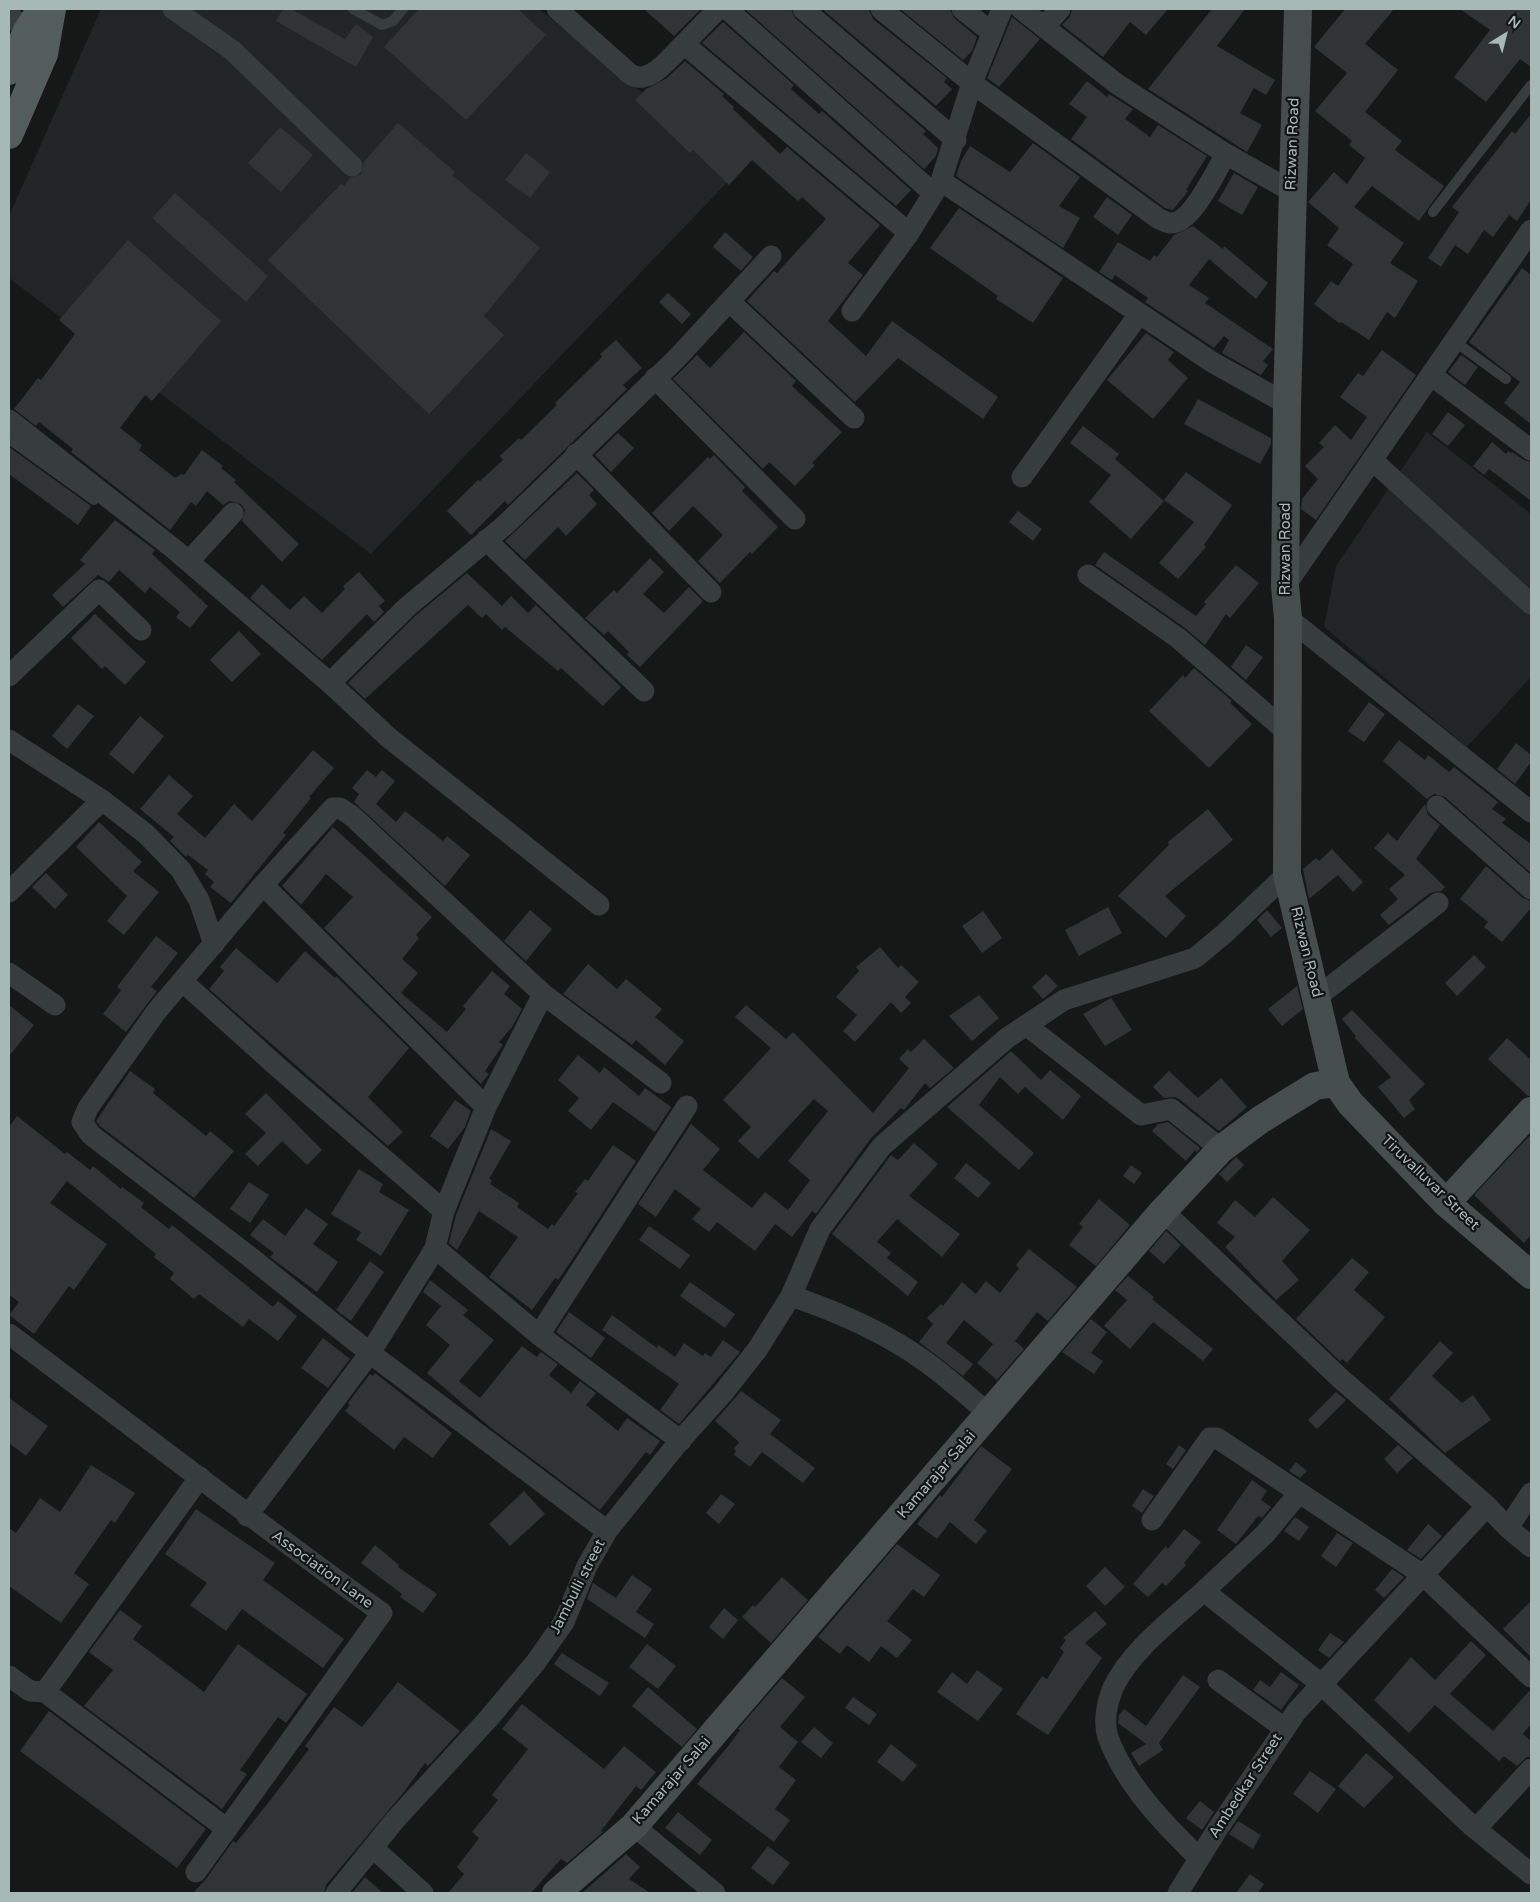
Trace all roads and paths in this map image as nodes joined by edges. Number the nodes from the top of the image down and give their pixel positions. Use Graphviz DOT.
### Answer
graph roads {
  1 [pos="41,9"];
  2 [pos="52,9"];
  3 [pos="173,9"];
  4 [pos="353,9"];
  5 [pos="403,9"];
  6 [pos="718,9"];
  7 [pos="726,9"];
  8 [pos="803,9"];
  9 [pos="881,9"];
  10 [pos="962,9"];
  11 [pos="1002,9"];
  12 [pos="1021,9"];
  13 [pos="1060,9"];
  14 [pos="1298,9"];
  15 [pos="562,10"];
  16 [pos="18,23"];
  17 [pos="1044,27"];
  18 [pos="991,32"];
  19 [pos="684,44"];
  20 [pos="9,71"];
  21 [pos="972,83"];
  22 [pos="1531,85"];
  23 [pos="9,135"];
  24 [pos="956,140"];
  25 [pos="1226,154"];
  26 [pos="352,166"];
  27 [pos="937,187"];
  28 [pos="1291,191"];
  29 [pos="1434,212"];
  30 [pos="1531,230"];
  31 [pos="909,233"];
  32 [pos="771,256"];
  33 [pos="730,302"];
  34 [pos="852,311"];
  35 [pos="1139,314"];
  36 [pos="1454,341"];
  37 [pos="1431,375"];
  38 [pos="655,378"];
  39 [pos="1506,379"];
  40 [pos="1287,404"];
  41 [pos="854,418"];
  42 [pos="9,420"];
  43 [pos="9,439"];
  44 [pos="1531,450"];
  45 [pos="576,454"];
  46 [pos="1372,460"];
  47 [pos="1022,477"];
  48 [pos="94,500"];
  49 [pos="233,512"];
  50 [pos="795,519"];
  51 [pos="486,540"];
  52 [pos="189,562"];
  53 [pos="1088,575"];
  54 [pos="1285,586"];
  55 [pos="711,592"];
  56 [pos="1531,604"];
  57 [pos="1288,618"];
  58 [pos="141,630"];
  59 [pos="9,676"];
  60 [pos="330,683"];
  61 [pos="644,691"];
  62 [pos="1288,732"];
  63 [pos="9,740"];
  64 [pos="102,800"];
  65 [pos="1438,806"];
  66 [pos="1531,812"];
  67 [pos="1287,874"];
  68 [pos="262,885"];
  69 [pos="1531,889"];
  70 [pos="9,892"];
  71 [pos="1438,903"];
  72 [pos="599,905"];
  73 [pos="214,944"];
  74 [pos="9,973"];
  75 [pos="182,981"];
  76 [pos="543,994"];
  77 [pos="1317,997"];
  78 [pos="55,1005"];
  79 [pos="1026,1025"];
  80 [pos="662,1083"];
  81 [pos="1336,1084"];
  82 [pos="687,1106"];
  83 [pos="486,1107"];
  84 [pos="1531,1111"];
  85 [pos="1222,1149"];
  86 [pos="1446,1203"];
  87 [pos="444,1211"];
  88 [pos="1163,1211"];
  89 [pos="435,1248"];
  90 [pos="1527,1265"];
  91 [pos="792,1296"];
  92 [pos="9,1334"];
  93 [pos="539,1335"];
  94 [pos="370,1353"];
  95 [pos="989,1414"];
  96 [pos="681,1441"];
  97 [pos="200,1477"];
  98 [pos="1299,1493"];
  99 [pos="1531,1493"];
  100 [pos="1487,1506"];
  101 [pos="247,1516"];
  102 [pos="1152,1520"];
  103 [pos="1508,1528"];
  104 [pos="607,1531"];
  105 [pos="1531,1547"];
  106 [pos="1423,1576"];
  107 [pos="1204,1591"];
  108 [pos="9,1676"];
  109 [pos="1531,1677"];
  110 [pos="1218,1680"];
  111 [pos="1320,1684"];
  112 [pos="44,1692"];
  113 [pos="1284,1728"];
  114 [pos="1531,1769"];
  115 [pos="634,1826"];
  116 [pos="226,1829"];
  117 [pos="1476,1829"];
  118 [pos="373,1848"];
  119 [pos="1199,1858"];
  120 [pos="196,1872"];
  121 [pos="1531,1874"];
  122 [pos="336,1893"];
  123 [pos="423,1893"];
  124 [pos="556,1893"];
  125 [pos="715,1893"];
  126 [pos="1178,1893"];
  1 -- 16 [label="main road"];
  2 -- 23 [label="main road"];
  3 -- 26 [label="street"];
  4 -- 5 [label="lane"];
  6 -- 19 [label="street"];
  7 -- 27 [label="street"];
  8 -- 24 [label="street"];
  9 -- 21 [label="street"];
  10 -- 18 [label="street"];
  11 -- 18 [label="street"];
  12 -- 17 [label="street"];
  13 -- 17 [label="street"];
  14 -- 28 [label="street, Rizwan Road"];
  15 -- 19 [label="street"];
  16 -- 20 [label="main road"];
  17 -- 25 [label="street"];
  18 -- 21 [label="street"];
  19 -- 31 [label="street"];
  21 -- 24 [label="street"];
  21 -- 25 [label="street"];
  22 -- 29 [label="lane"];
  24 -- 27 [label="street"];
  25 -- 28 [label="street"];
  27 -- 31 [label="street"];
  27 -- 35 [label="street"];
  28 -- 40 [label="street, Rizwan Road"];
  30 -- 36 [label="street"];
  31 -- 34 [label="street"];
  32 -- 33 [label="street"];
  33 -- 38 [label="street"];
  33 -- 41 [label="street"];
  35 -- 40 [label="street"];
  35 -- 47 [label="street"];
  36 -- 37 [label="street"];
  36 -- 39 [label="lane"];
  37 -- 44 [label="street"];
  37 -- 46 [label="street"];
  38 -- 45 [label="street"];
  38 -- 50 [label="street"];
  40 -- 54 [label="street, Rizwan Road"];
  42 -- 52 [label="street"];
  43 -- 48 [label="lane"];
  45 -- 51 [label="street"];
  45 -- 55 [label="street"];
  46 -- 54 [label="street"];
  46 -- 56 [label="street"];
  49 -- 52 [label="street"];
  51 -- 60 [label="street"];
  51 -- 61 [label="street"];
  52 -- 60 [label="street"];
  53 -- 62 [label="street"];
  54 -- 57 [label="street, Rizwan Road"];
  57 -- 62 [label="street, Rizwan Road"];
  57 -- 66 [label="street"];
  58 -- 59 [label="street"];
  60 -- 72 [label="street"];
  62 -- 67 [label="street, Rizwan Road"];
  63 -- 64 [label="street"];
  64 -- 70 [label="street"];
  64 -- 73 [label="street"];
  65 -- 69 [label="street"];
  67 -- 77 [label="street, Rizwan Road"];
  67 -- 79 [label="street, Jambulli street"];
  68 -- 73 [label="street"];
  68 -- 76 [label="street"];
  68 -- 83 [label="street"];
  71 -- 77 [label="street"];
  73 -- 75 [label="street"];
  74 -- 78 [label="street"];
  75 -- 87 [label="street"];
  75 -- 94 [label="street"];
  76 -- 80 [label="street"];
  76 -- 83 [label="street"];
  77 -- 81 [label="street, Rizwan Road"];
  79 -- 85 [label="street"];
  79 -- 91 [label="street, Jambulli street"];
  81 -- 85 [label="street, Kamarajar Salai"];
  81 -- 86 [label="street, Tiruvalluvar Street"];
  82 -- 93 [label="street"];
  83 -- 87 [label="street"];
  84 -- 86 [label="street"];
  85 -- 88 [label="street, Kamarajar Salai"];
  86 -- 90 [label="street, Tiruvalluvar Street"];
  87 -- 89 [label="street"];
  88 -- 95 [label="street, Kamarajar Salai"];
  88 -- 100 [label="street"];
  89 -- 93 [label="street"];
  89 -- 94 [label="street"];
  91 -- 95 [label="street"];
  91 -- 96 [label="street, Jambulli street"];
  92 -- 97 [label="street, Association Lane"];
  93 -- 96 [label="street"];
  94 -- 101 [label="street"];
  94 -- 104 [label="street"];
  95 -- 115 [label="street, Kamarajar Salai"];
  96 -- 104 [label="street, Jambulli street"];
  97 -- 101 [label="street, Association Lane"];
  97 -- 112 [label="street"];
  98 -- 102 [label="street"];
  98 -- 106 [label="street"];
  98 -- 107 [label="street"];
  99 -- 103 [label="street"];
  100 -- 103 [label="street"];
  100 -- 106 [label="street, Ambedkar Street"];
  101 -- 116 [label="street, Association Lane"];
  103 -- 105 [label="street"];
  104 -- 118 [label="street, Jambulli street"];
  106 -- 109 [label="street"];
  106 -- 111 [label="street, Ambedkar Street"];
  107 -- 111 [label="street"];
  107 -- 119 [label="street"];
  108 -- 112 [label="street"];
  110 -- 113 [label="street"];
  111 -- 113 [label="street, Ambedkar Street"];
  111 -- 117 [label="street"];
  112 -- 116 [label="street"];
  113 -- 119 [label="street, Ambedkar Street"];
  114 -- 117 [label="street"];
  115 -- 124 [label="street, Kamarajar Salai"];
  115 -- 125 [label="street"];
  116 -- 120 [label="street, Association Lane"];
  117 -- 121 [label="street"];
  118 -- 122 [label="street, Jambulli street"];
  118 -- 123 [label="street"];
  119 -- 126 [label="street, Ambedkar Street"];
}
